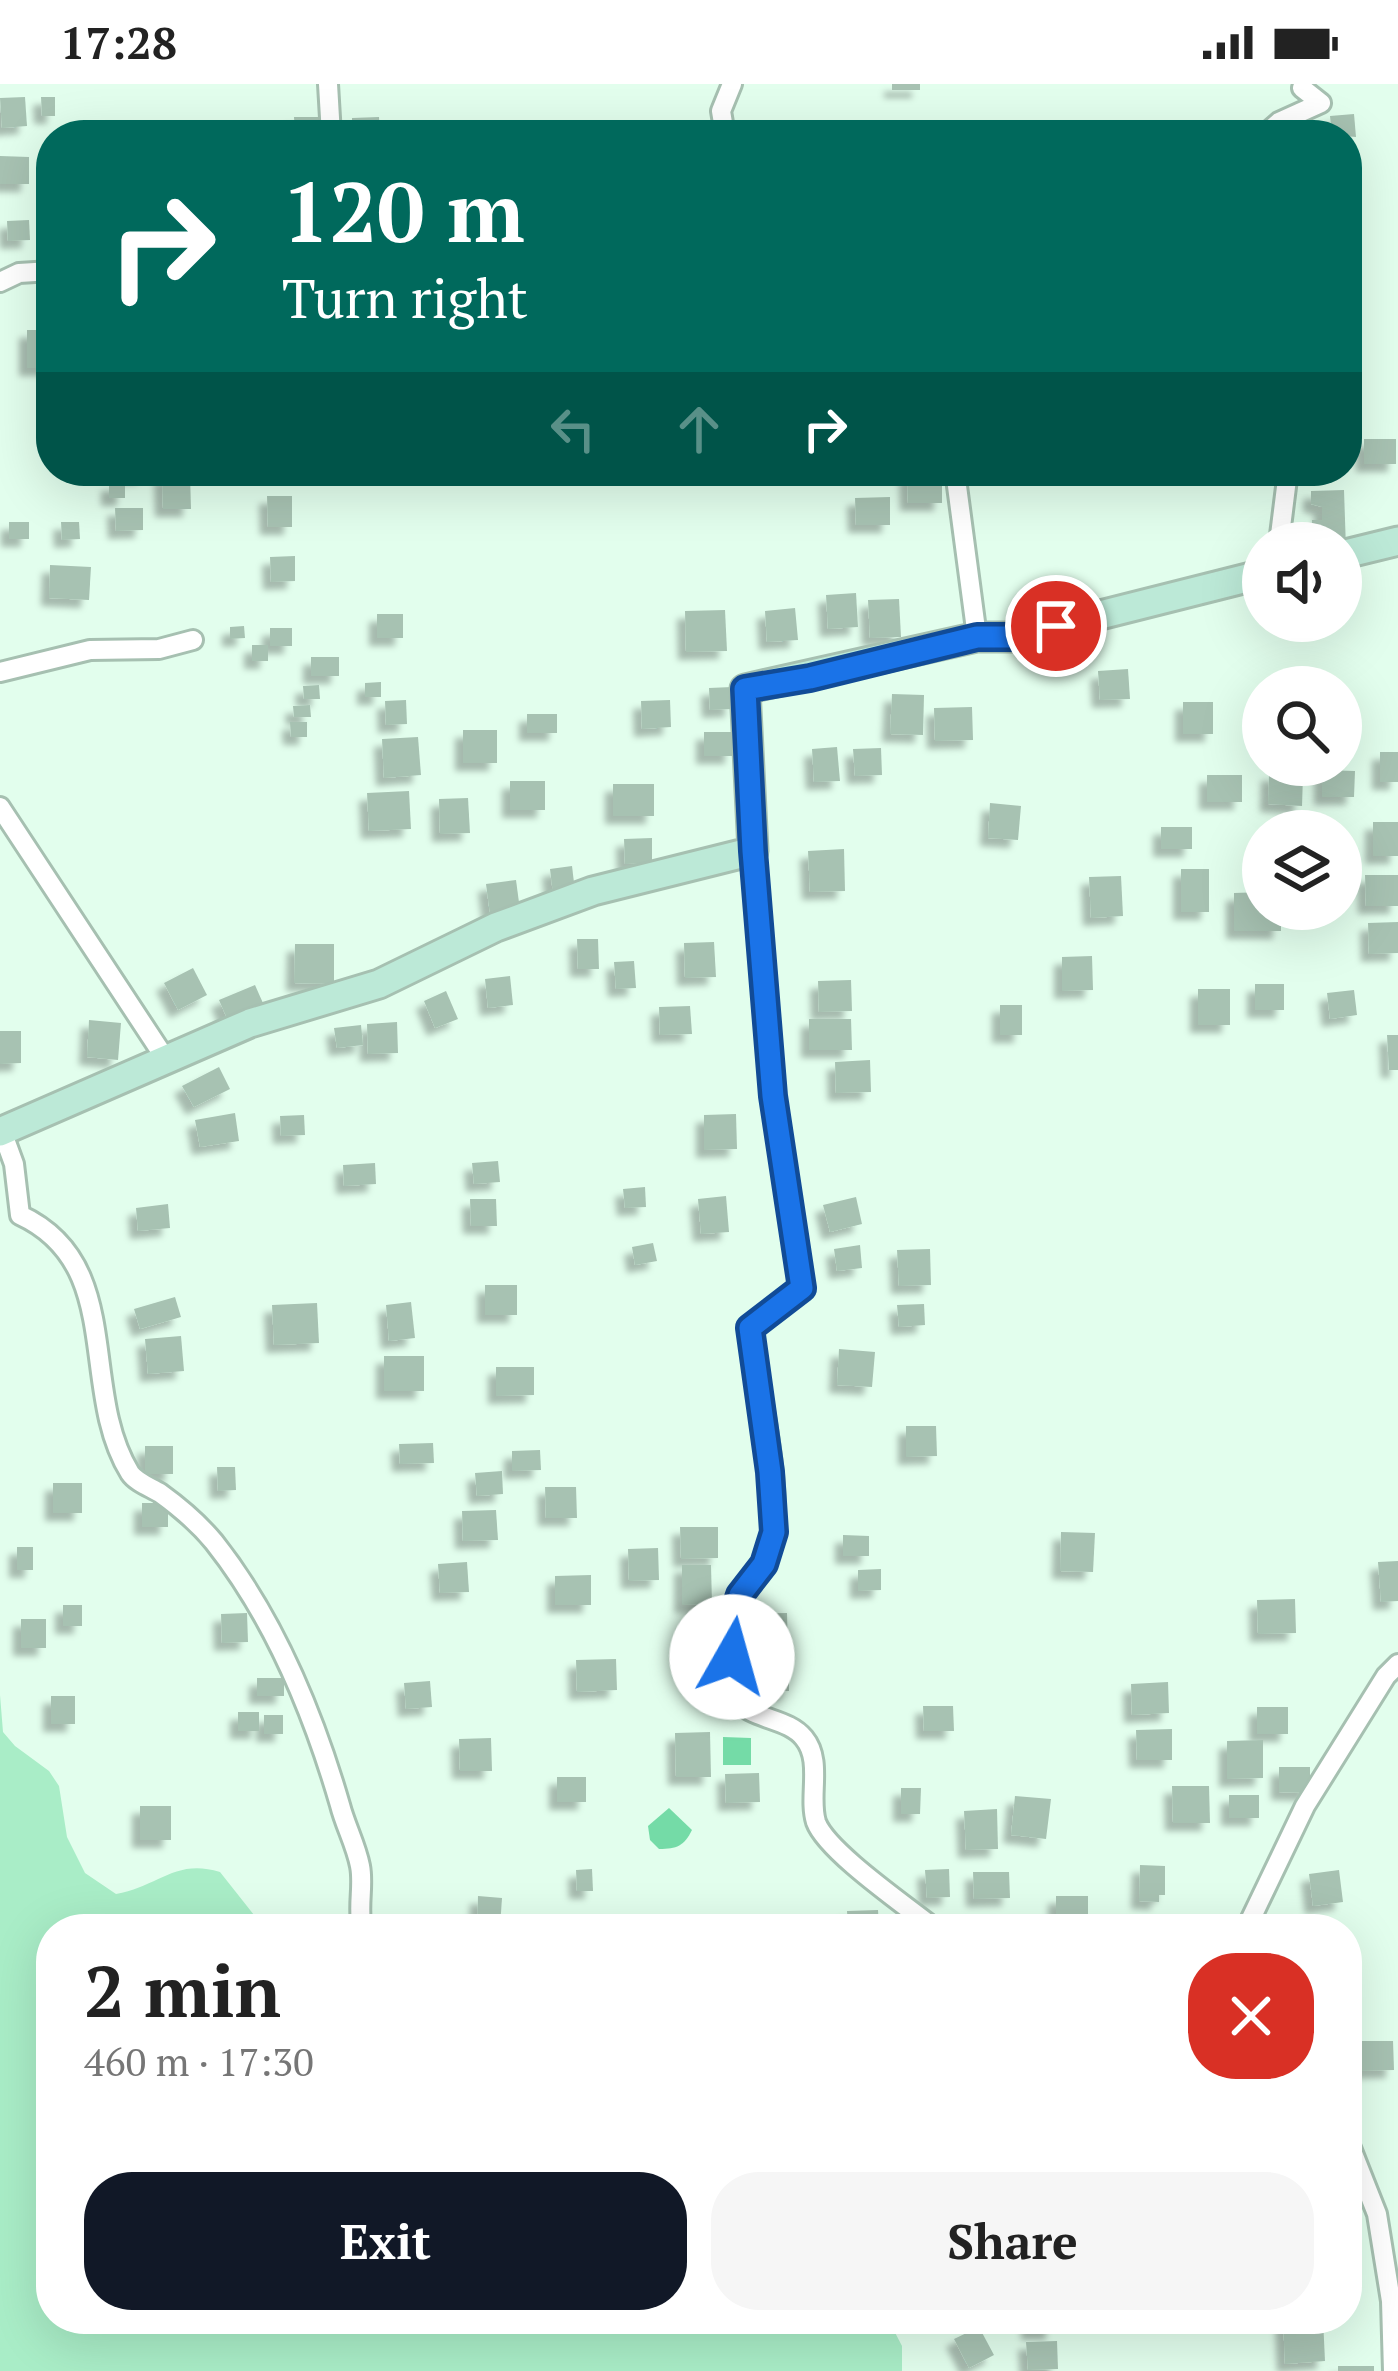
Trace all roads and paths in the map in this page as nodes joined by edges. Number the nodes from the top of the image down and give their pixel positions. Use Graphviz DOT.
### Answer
graph roads {
  1 [pos="328,84"];
  2 [pos="732,84"];
  3 [pos="1302,88"];
  4 [pos="331,120"];
  5 [pos="722,120"];
  6 [pos="1283,120"];
  7 [pos="36,272"];
  8 [pos="0,282"];
  9 [pos="957,486"];
  10 [pos="1286,486"];
  11 [pos="1282,522"];
  12 [pos="1398,541"];
  13 [pos="1362,550"];
  14 [pos="1242,579"];
  15 [pos="977,637"];
  16 [pos="193,640"];
  17 [pos="0,672"];
  18 [pos="0,807"];
  19 [pos="753,851"];
  20 [pos="165,1058"];
  21 [pos="1,1131"];
  22 [pos="1398,1664"];
  23 [pos="359,1914"];
  24 [pos="916,1914"];
  25 [pos="1253,1914"];
  26 [pos="1362,2176"];
  27 [pos="1394,2371"];
  1 -- 4 [label="street"];
  2 -- 5 [label="street"];
  3 -- 6 [label="street"];
  7 -- 8 [label="street"];
  9 -- 15 [label="street"];
  10 -- 11 [label="street"];
  12 -- 13 [label="street"];
  14 -- 15 [label="street"];
  15 -- 19 [label="street"];
  16 -- 17 [label="street"];
  18 -- 20 [label="street"];
  19 -- 20 [label="street"];
  19 -- 24 [label="street"];
  20 -- 21 [label="street"];
  21 -- 23 [label="street"];
  22 -- 25 [label="street"];
  26 -- 27 [label="street"];
}
